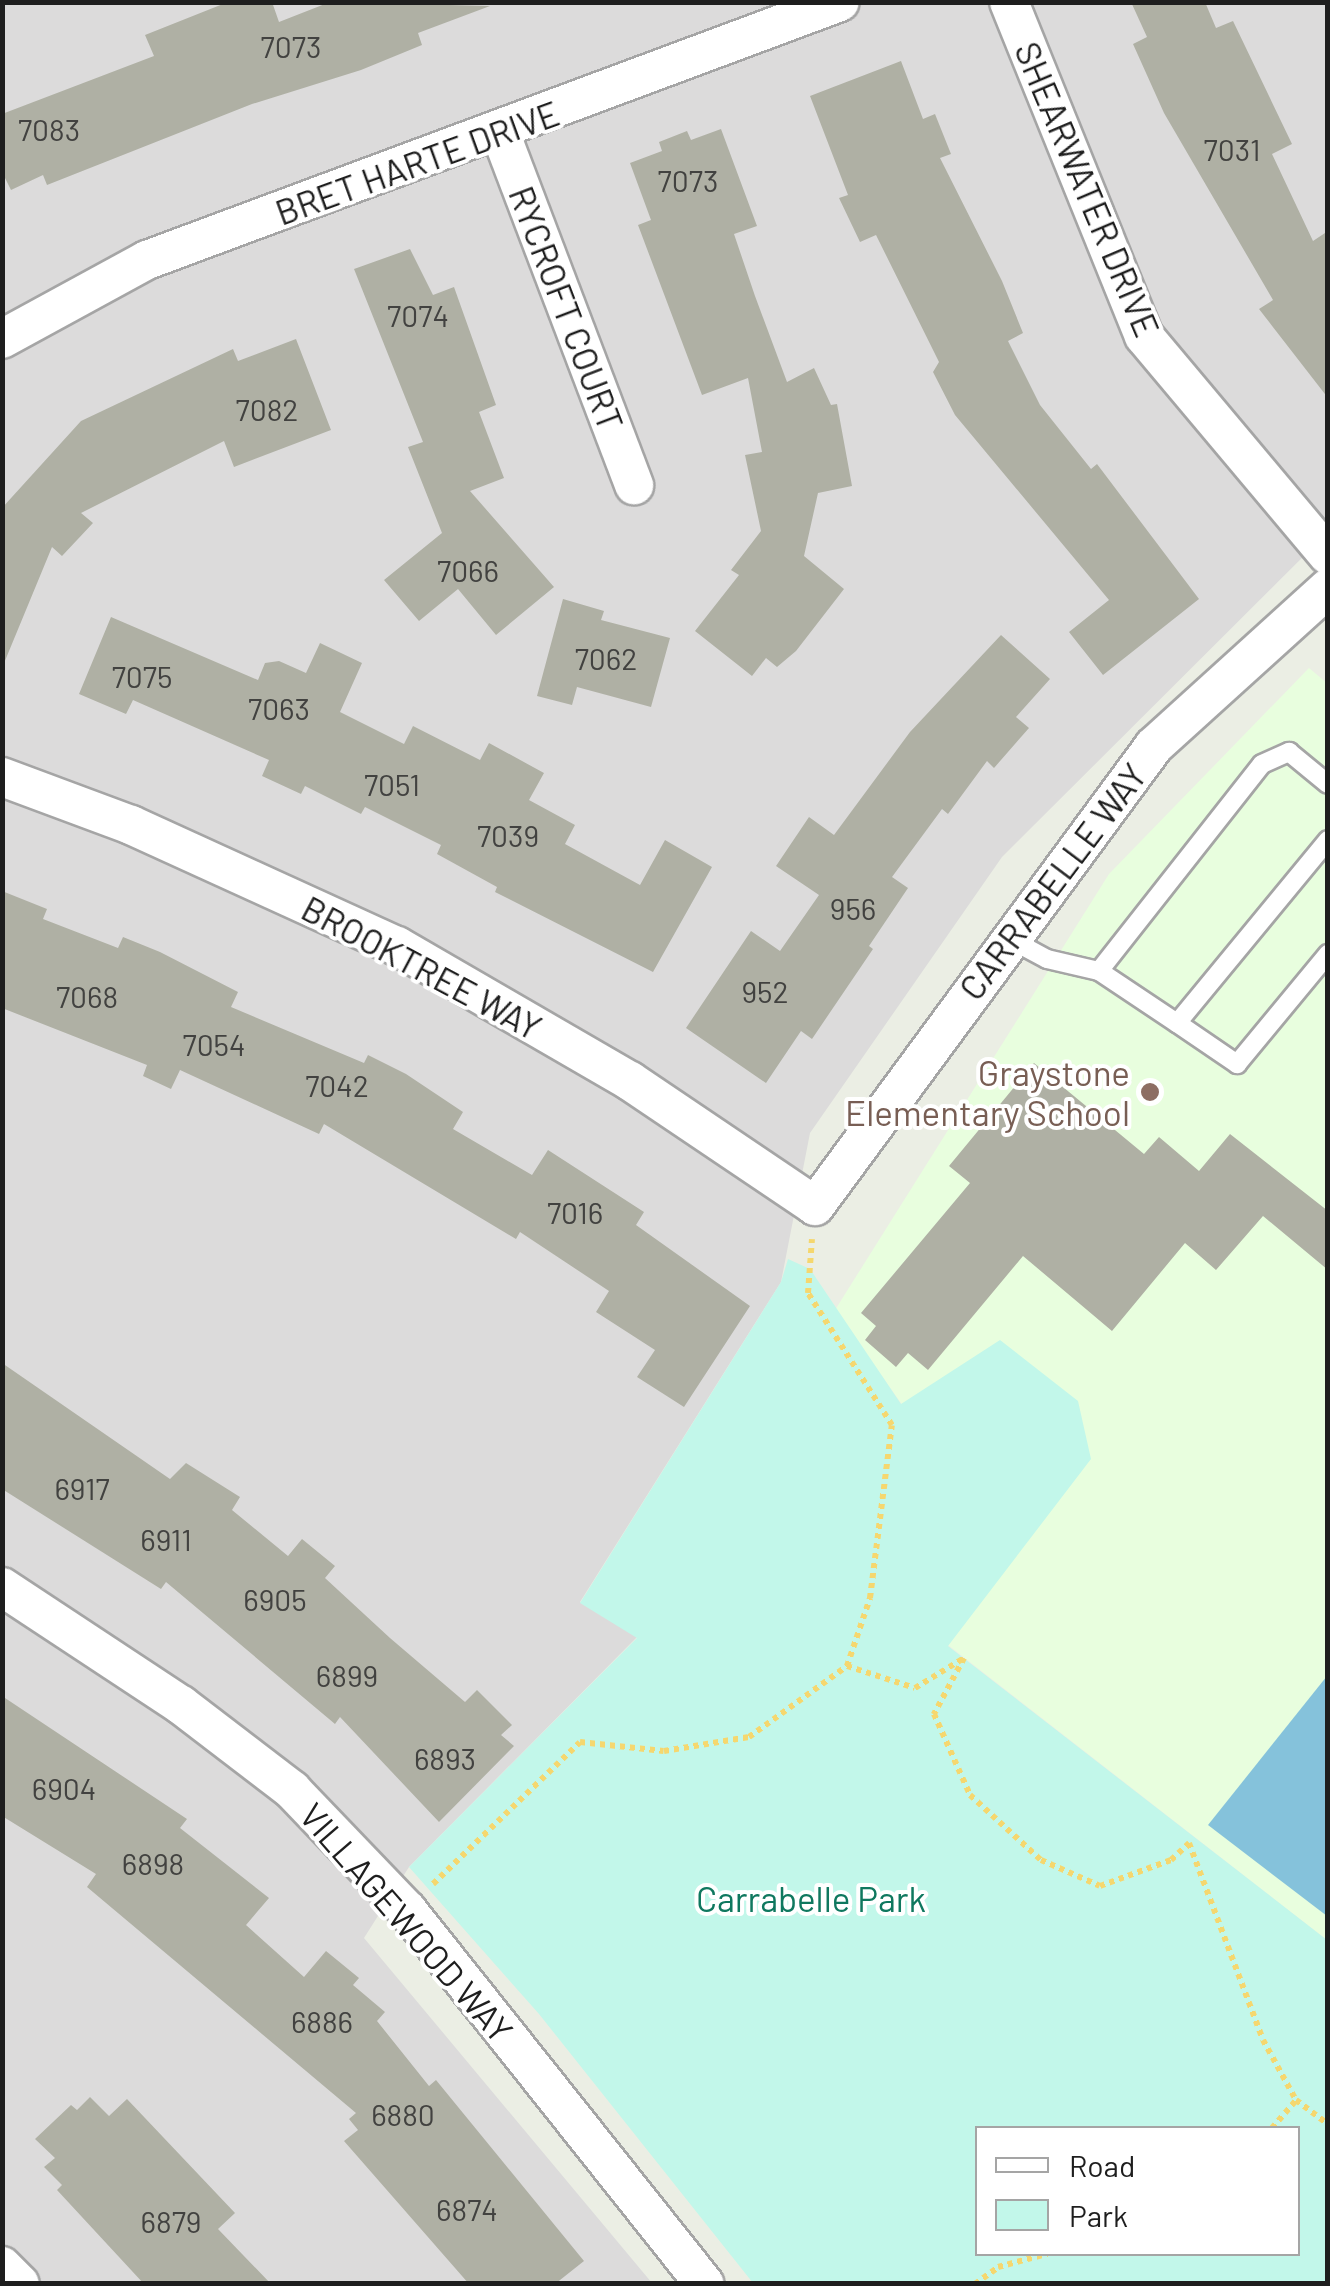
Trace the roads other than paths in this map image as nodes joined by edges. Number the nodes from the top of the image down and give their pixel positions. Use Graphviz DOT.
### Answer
graph roads {
  1 [pos="840,2"];
  2 [pos="1009,2"];
  3 [pos="500,132"];
  4 [pos="2,339"];
  5 [pos="634,484"];
  6 [pos="1328,555"];
  7 [pos="1328,588"];
  8 [pos="2,778"];
  9 [pos="1328,784"];
  10 [pos="1328,840"];
  11 [pos="1008,938"];
  12 [pos="1328,954"];
  13 [pos="1099,971"];
  14 [pos="1177,1023"];
  15 [pos="815,1206"];
  16 [pos="2,1588"];
  17 [pos="2,2266"];
  18 [pos="20,2284"];
  19 [pos="704,2284"];
  1 -- 3 [label="street, BRET HARTE DRIVE"];
  2 -- 6 [label="street, SHEARWATER DRIVE"];
  3 -- 4 [label="street, BRET HARTE DRIVE"];
  3 -- 5 [label="street, RYCROFT COURT"];
  7 -- 11 [label="street, CARRABELLE WAY"];
  8 -- 15 [label="street, BROOKTREE WAY"];
  9 -- 13 [label="lane"];
  10 -- 14 [label="lane"];
  11 -- 13 [label="lane"];
  11 -- 15 [label="street, CARRABELLE WAY"];
  12 -- 14 [label="lane"];
  13 -- 14 [label="lane"];
  16 -- 19 [label="street, VILLAGEWOOD WAY"];
  17 -- 18 [label="street"];
}
